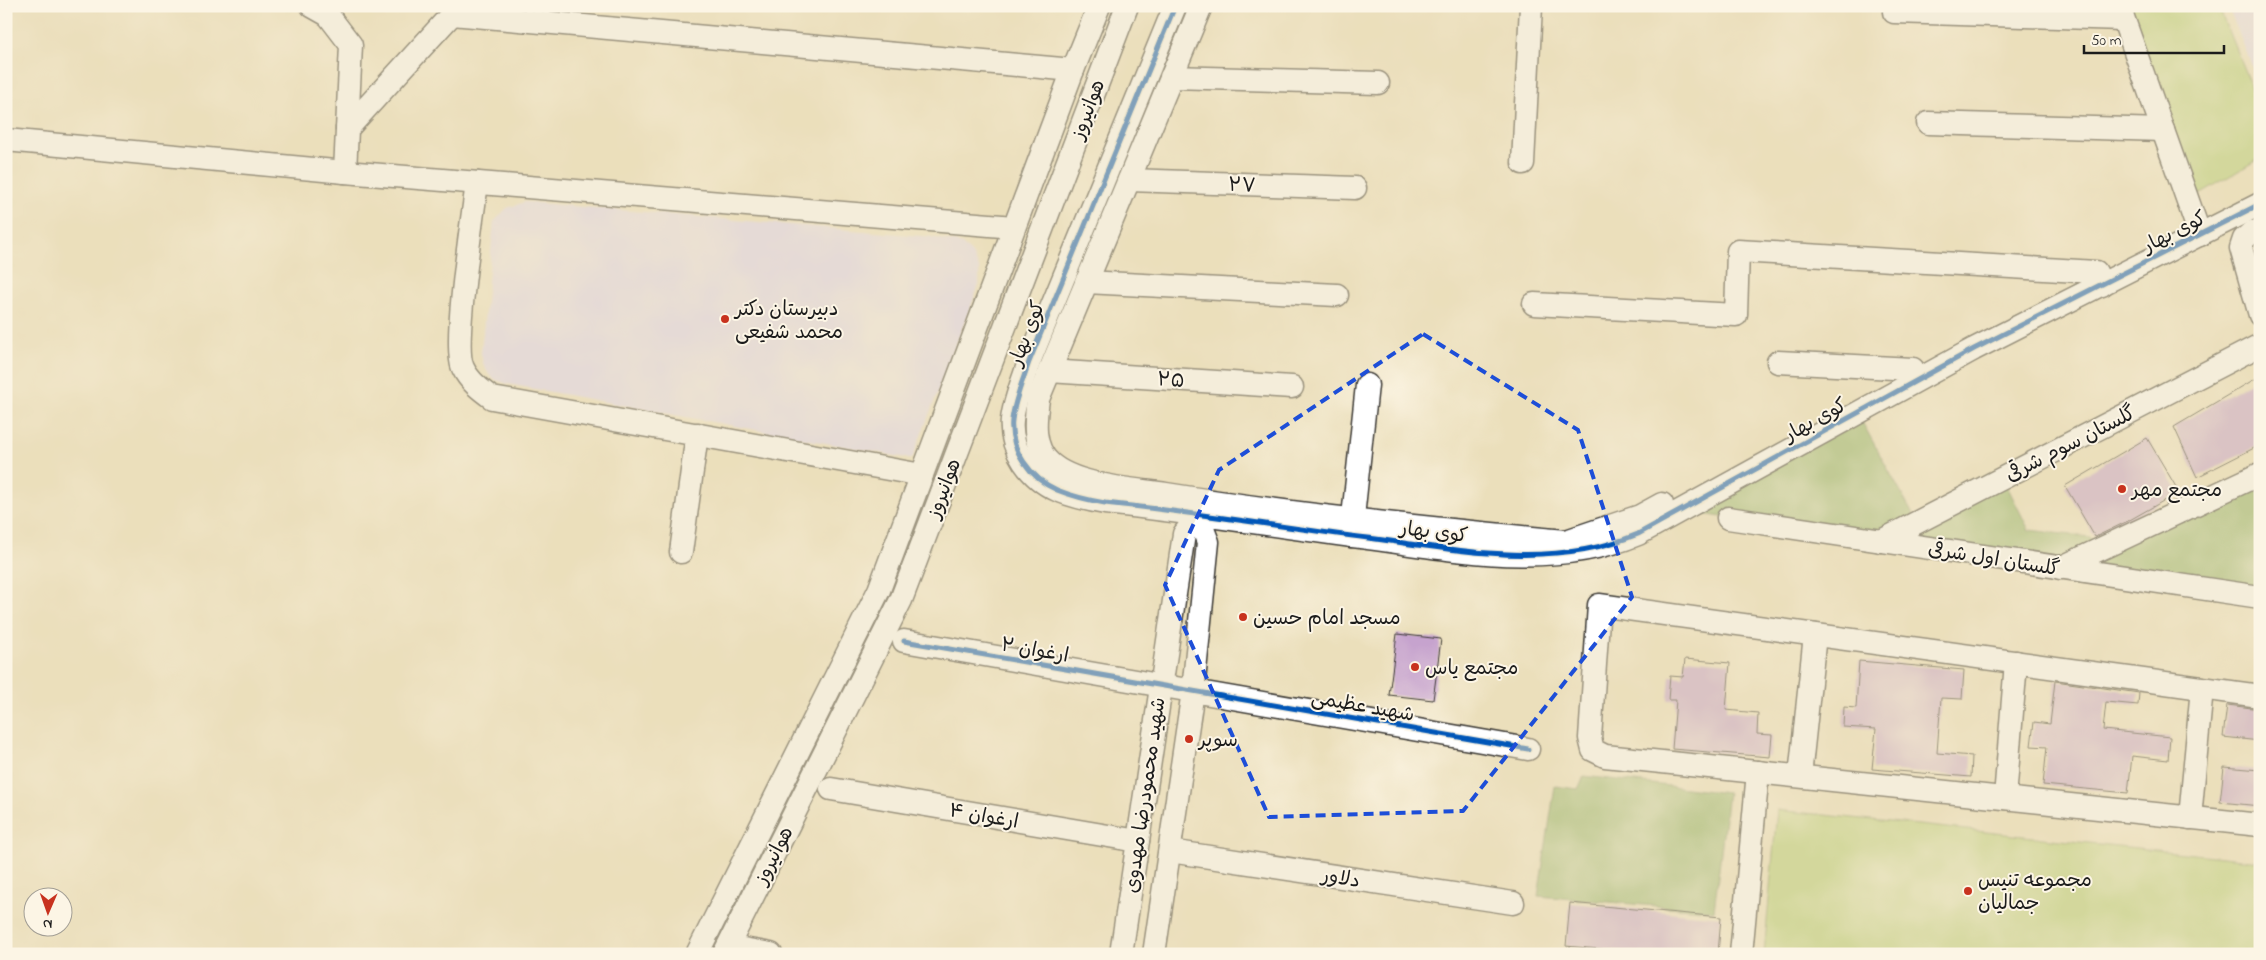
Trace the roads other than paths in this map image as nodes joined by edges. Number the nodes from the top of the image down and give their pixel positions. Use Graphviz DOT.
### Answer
graph roads {
  1 [pos="312,6"];
  2 [pos="1099,6"];
  3 [pos="1127,6"];
  4 [pos="1175,6"];
  5 [pos="1201,6"];
  6 [pos="1531,6"];
  7 [pos="452,10"];
  8 [pos="1894,12"];
  9 [pos="2121,13"];
  10 [pos="1073,70"];
  11 [pos="1171,77"];
  12 [pos="1378,83"];
  13 [pos="1928,123"];
  14 [pos="347,129"];
  15 [pos="2163,130"];
  16 [pos="6,140"];
  17 [pos="1042,156"];
  18 [pos="1523,163"];
  19 [pos="1066,165"];
  20 [pos="345,172"];
  21 [pos="1129,180"];
  22 [pos="477,183"];
  23 [pos="1355,188"];
  24 [pos="2260,189"];
  25 [pos="2260,204"];
  26 [pos="1014,227"];
  27 [pos="2198,229"];
  28 [pos="2260,232"];
  29 [pos="2099,278"];
  30 [pos="1086,282"];
  31 [pos="1337,295"];
  32 [pos="1534,304"];
  33 [pos="2260,315"];
  34 [pos="2260,345"];
  35 [pos="1778,362"];
  36 [pos="1913,369"];
  37 [pos="1049,371"];
  38 [pos="1367,385"];
  39 [pos="1292,387"];
  40 [pos="951,396"];
  41 [pos="975,406"];
  42 [pos="696,434"];
  43 [pos="2260,474"];
  44 [pos="922,475"];
  45 [pos="1202,508"];
  46 [pos="1728,518"];
  47 [pos="1353,528"];
  48 [pos="1881,541"];
  49 [pos="680,552"];
  50 [pos="2060,568"];
  51 [pos="2260,597"];
  52 [pos="1815,635"];
  53 [pos="904,641"];
  54 [pos="852,643"];
  55 [pos="873,656"];
  56 [pos="2016,662"];
  57 [pos="1160,685"];
  58 [pos="2202,688"];
  59 [pos="1193,691"];
  60 [pos="2260,696"];
  61 [pos="1528,749"];
  62 [pos="1758,772"];
  63 [pos="1800,776"];
  64 [pos="830,789"];
  65 [pos="2005,798"];
  66 [pos="2190,818"];
  67 [pos="2260,825"];
  68 [pos="1138,841"];
  69 [pos="1170,851"];
  70 [pos="1513,903"];
  71 [pos="734,952"];
  72 [pos="697,954"];
  73 [pos="771,954"];
  74 [pos="1121,954"];
  75 [pos="1154,954"];
  76 [pos="1741,954"];
  1 -- 14 [label="street"];
  2 -- 10 [label="street, هوانیروز"];
  3 -- 19 [label="street, هوانیروز"];
  4 -- 45 [label="street, کوی بهار"];
  5 -- 11 [label="street, کوی بهار"];
  6 -- 18 [label="street"];
  7 -- 10 [label="street"];
  7 -- 14 [label="street"];
  8 -- 9 [label="street"];
  9 -- 15 [label="street"];
  10 -- 17 [label="street, هوانیروز"];
  11 -- 12 [label="street"];
  11 -- 21 [label="street, کوی بهار"];
  13 -- 15 [label="street"];
  14 -- 20 [label="street"];
  15 -- 27 [label="street"];
  16 -- 20 [label="street"];
  17 -- 19 [label="street"];
  17 -- 26 [label="street, هوانیروز"];
  19 -- 41 [label="street, هوانیروز"];
  20 -- 22 [label="street"];
  21 -- 23 [label="street, ۲۷"];
  21 -- 30 [label="street, کوی بهار"];
  22 -- 26 [label="street"];
  22 -- 42 [label="street"];
  24 -- 27 [label="street, کوی بهار"];
  25 -- 27 [label="street, کوی بهار"];
  26 -- 40 [label="street, هوانیروز"];
  27 -- 29 [label="street, کوی بهار"];
  28 -- 33 [label="street"];
  29 -- 32 [label="street"];
  29 -- 36 [label="street, کوی بهار"];
  29 -- 47 [label="street, کوی بهار"];
  30 -- 31 [label="street"];
  30 -- 37 [label="street, کوی بهار"];
  34 -- 48 [label="street, گلستان سوم شرقی"];
  35 -- 36 [label="street"];
  36 -- 47 [label="street, کوی بهار"];
  37 -- 39 [label="street, ۲۵"];
  37 -- 45 [label="street, کوی بهار"];
  38 -- 47 [label="street"];
  40 -- 41 [label="street"];
  40 -- 44 [label="street, هوانیروز"];
  41 -- 55 [label="street, هوانیروز"];
  42 -- 44 [label="street"];
  42 -- 49 [label="street"];
  43 -- 50 [label="street"];
  44 -- 54 [label="street, هوانیروز"];
  45 -- 47 [label="street, کوی بهار"];
  45 -- 57 [label="street, شهید محمودرضا مهدوی"];
  45 -- 59 [label="street, شهید محمودرضا مهدوی"];
  46 -- 48 [label="street, گلستان اول شرقی"];
  48 -- 50 [label="street, گلستان اول شرقی"];
  50 -- 51 [label="street, گلستان اول شرقی"];
  52 -- 56 [label="street"];
  52 -- 62 [label="street"];
  52 -- 63 [label="street"];
  53 -- 57 [label="street, ارغوان ۲"];
  54 -- 55 [label="street"];
  54 -- 72 [label="street, هوانیروز"];
  55 -- 71 [label="street, هوانیروز"];
  56 -- 58 [label="street"];
  56 -- 65 [label="street"];
  57 -- 59 [label="street, ارغوان ۲"];
  57 -- 68 [label="street, شهید محمودرضا مهدوی"];
  58 -- 60 [label="street"];
  58 -- 66 [label="street"];
  59 -- 61 [label="street, شهید عظیمی"];
  59 -- 69 [label="street, شهید محمودرضا مهدوی"];
  62 -- 63 [label="street"];
  62 -- 76 [label="street"];
  63 -- 65 [label="street"];
  64 -- 68 [label="street, ارغوان ۴"];
  65 -- 66 [label="street"];
  66 -- 67 [label="street"];
  68 -- 74 [label="street, شهید محمودرضا مهدوی"];
  69 -- 70 [label="street, دلاور"];
  69 -- 75 [label="street, شهید محمودرضا مهدوی"];
  71 -- 73 [label="street"];
}
